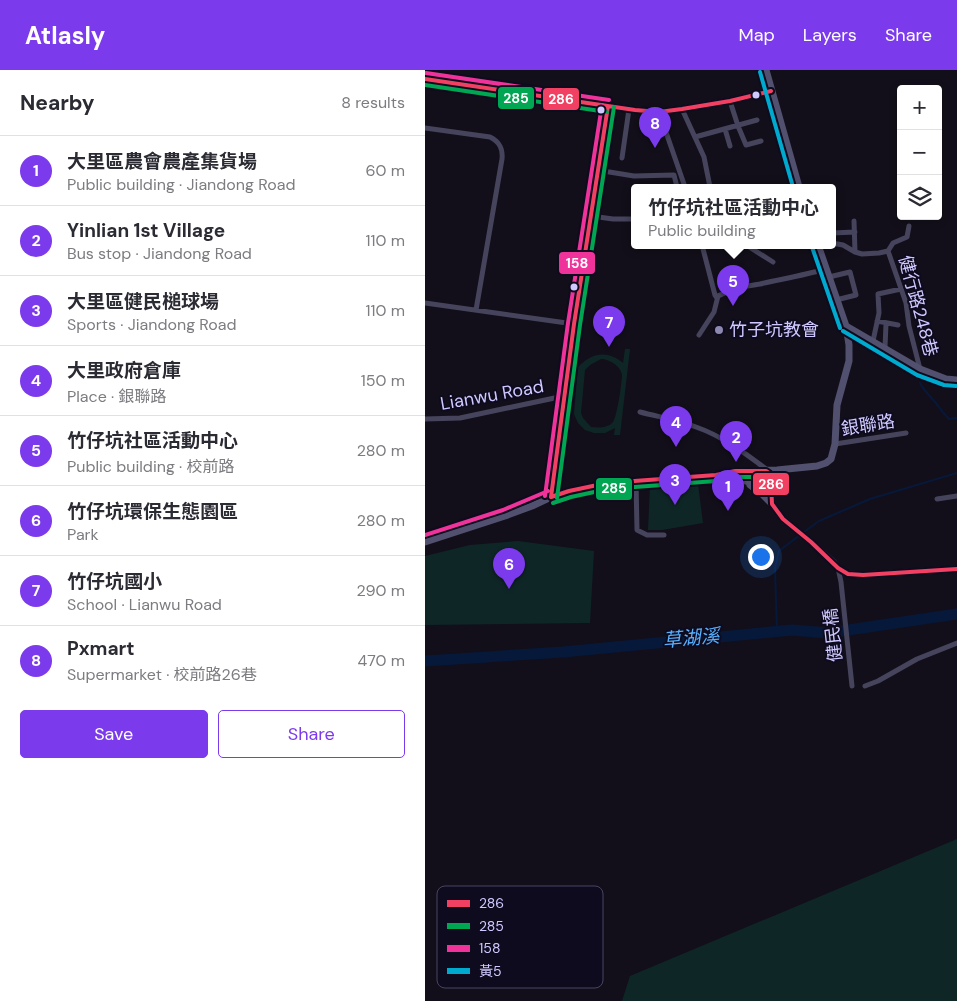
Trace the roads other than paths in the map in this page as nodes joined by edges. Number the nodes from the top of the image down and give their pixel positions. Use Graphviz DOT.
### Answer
graph roads {
  1 [pos="766,70"];
  2 [pos="425,79"];
  3 [pos="771,91"];
  4 [pos="730,101"];
  5 [pos="608,106"];
  6 [pos="629,109"];
  7 [pos="682,109"];
  8 [pos="659,112"];
  9 [pos="757,120"];
  10 [pos="738,126"];
  11 [pos="425,128"];
  12 [pos="725,129"];
  13 [pos="695,137"];
  14 [pos="761,141"];
  15 [pos="730,146"];
  16 [pos="622,158"];
  17 [pos="597,170"];
  18 [pos="676,184"];
  19 [pos="684,184"];
  20 [pos="709,184"];
  21 [pos="798,184"];
  22 [pos="591,216"];
  23 [pos="631,219"];
  24 [pos="854,221"];
  25 [pos="909,226"];
  26 [pos="855,232"];
  27 [pos="836,233"];
  28 [pos="836,244"];
  29 [pos="703,249"];
  30 [pos="752,249"];
  31 [pos="821,249"];
  32 [pos="888,251"];
  33 [pos="855,252"];
  34 [pos="773,262"];
  35 [pos="826,269"];
  36 [pos="829,277"];
  37 [pos="901,289"];
  38 [pos="717,299"];
  39 [pos="836,300"];
  40 [pos="425,303"];
  41 [pos="476,310"];
  42 [pos="877,321"];
  43 [pos="574,324"];
  44 [pos="886,324"];
  45 [pos="899,325"];
  46 [pos="846,326"];
  47 [pos="699,334"];
  48 [pos="873,341"];
  49 [pos="885,347"];
  50 [pos="920,369"];
  51 [pos="957,380"];
  52 [pos="564,396"];
  53 [pos="640,412"];
  54 [pos="425,419"];
  55 [pos="906,432"];
  56 [pos="835,444"];
  57 [pos="785,468"];
  58 [pos="763,470"];
  59 [pos="717,475"];
  60 [pos="743,480"];
  61 [pos="771,480"];
  62 [pos="636,481"];
  63 [pos="756,484"];
  64 [pos="957,496"];
  65 [pos="551,497"];
  66 [pos="937,499"];
  67 [pos="772,504"];
  68 [pos="664,535"];
  69 [pos="425,542"];
  70 [pos="838,568"];
  71 [pos="957,569"];
  72 [pos="957,643"];
  73 [pos="852,686"];
  74 [pos="865,686"];
  1 -- 3 [label="street"];
  2 -- 5 [label="street"];
  3 -- 4 [label="street"];
  3 -- 21 [label="street"];
  4 -- 7 [label="street"];
  4 -- 10 [label="street"];
  5 -- 6 [label="street"];
  5 -- 17 [label="street, Lianwu Road"];
  6 -- 8 [label="street"];
  6 -- 16 [label="street"];
  7 -- 8 [label="street"];
  7 -- 13 [label="street"];
  8 -- 19 [label="street"];
  9 -- 10 [label="street"];
  10 -- 12 [label="street"];
  10 -- 14 [label="street"];
  11 -- 41 [label="street"];
  12 -- 13 [label="street"];
  12 -- 15 [label="street"];
  13 -- 20 [label="street"];
  17 -- 18 [label="street"];
  17 -- 22 [label="street, Lianwu Road"];
  22 -- 23 [label="street"];
  22 -- 43 [label="street, Lianwu Road"];
  24 -- 26 [label="street"];
  25 -- 32 [label="street"];
  26 -- 27 [label="street"];
  26 -- 33 [label="street"];
  28 -- 33 [label="street"];
  29 -- 38 [label="street"];
  30 -- 34 [label="street"];
  31 -- 35 [label="street"];
  32 -- 33 [label="street"];
  32 -- 37 [label="street, 健行路248巷"];
  35 -- 36 [label="street"];
  35 -- 38 [label="street"];
  36 -- 39 [label="street"];
  36 -- 39 [label="street"];
  37 -- 42 [label="street"];
  37 -- 50 [label="street, 健行路248巷"];
  38 -- 47 [label="street"];
  39 -- 46 [label="street"];
  40 -- 41 [label="street"];
  41 -- 43 [label="street"];
  42 -- 44 [label="street"];
  42 -- 48 [label="street"];
  43 -- 52 [label="street, Lianwu Road"];
  44 -- 45 [label="street"];
  44 -- 49 [label="street"];
  46 -- 48 [label="street"];
  46 -- 56 [label="street"];
  48 -- 49 [label="street"];
  49 -- 50 [label="street"];
  50 -- 51 [label="street"];
  52 -- 54 [label="street, Lianwu Road"];
  52 -- 65 [label="street, Lianwu Road"];
  53 -- 58 [label="street"];
  55 -- 56 [label="street, 銀聯路"];
  56 -- 57 [label="street"];
  57 -- 58 [label="street"];
  57 -- 61 [label="street"];
  58 -- 59 [label="street"];
  58 -- 61 [label="street"];
  58 -- 63 [label="street"];
  59 -- 60 [label="street"];
  59 -- 62 [label="street"];
  60 -- 63 [label="street"];
  60 -- 67 [label="street"];
  61 -- 63 [label="street"];
  61 -- 67 [label="street"];
  62 -- 65 [label="street"];
  62 -- 68 [label="street"];
  64 -- 66 [label="street"];
  65 -- 69 [label="street"];
  67 -- 70 [label="street"];
  70 -- 71 [label="street"];
  70 -- 73 [label="street, 健民橋"];
  72 -- 74 [label="street"];
}
